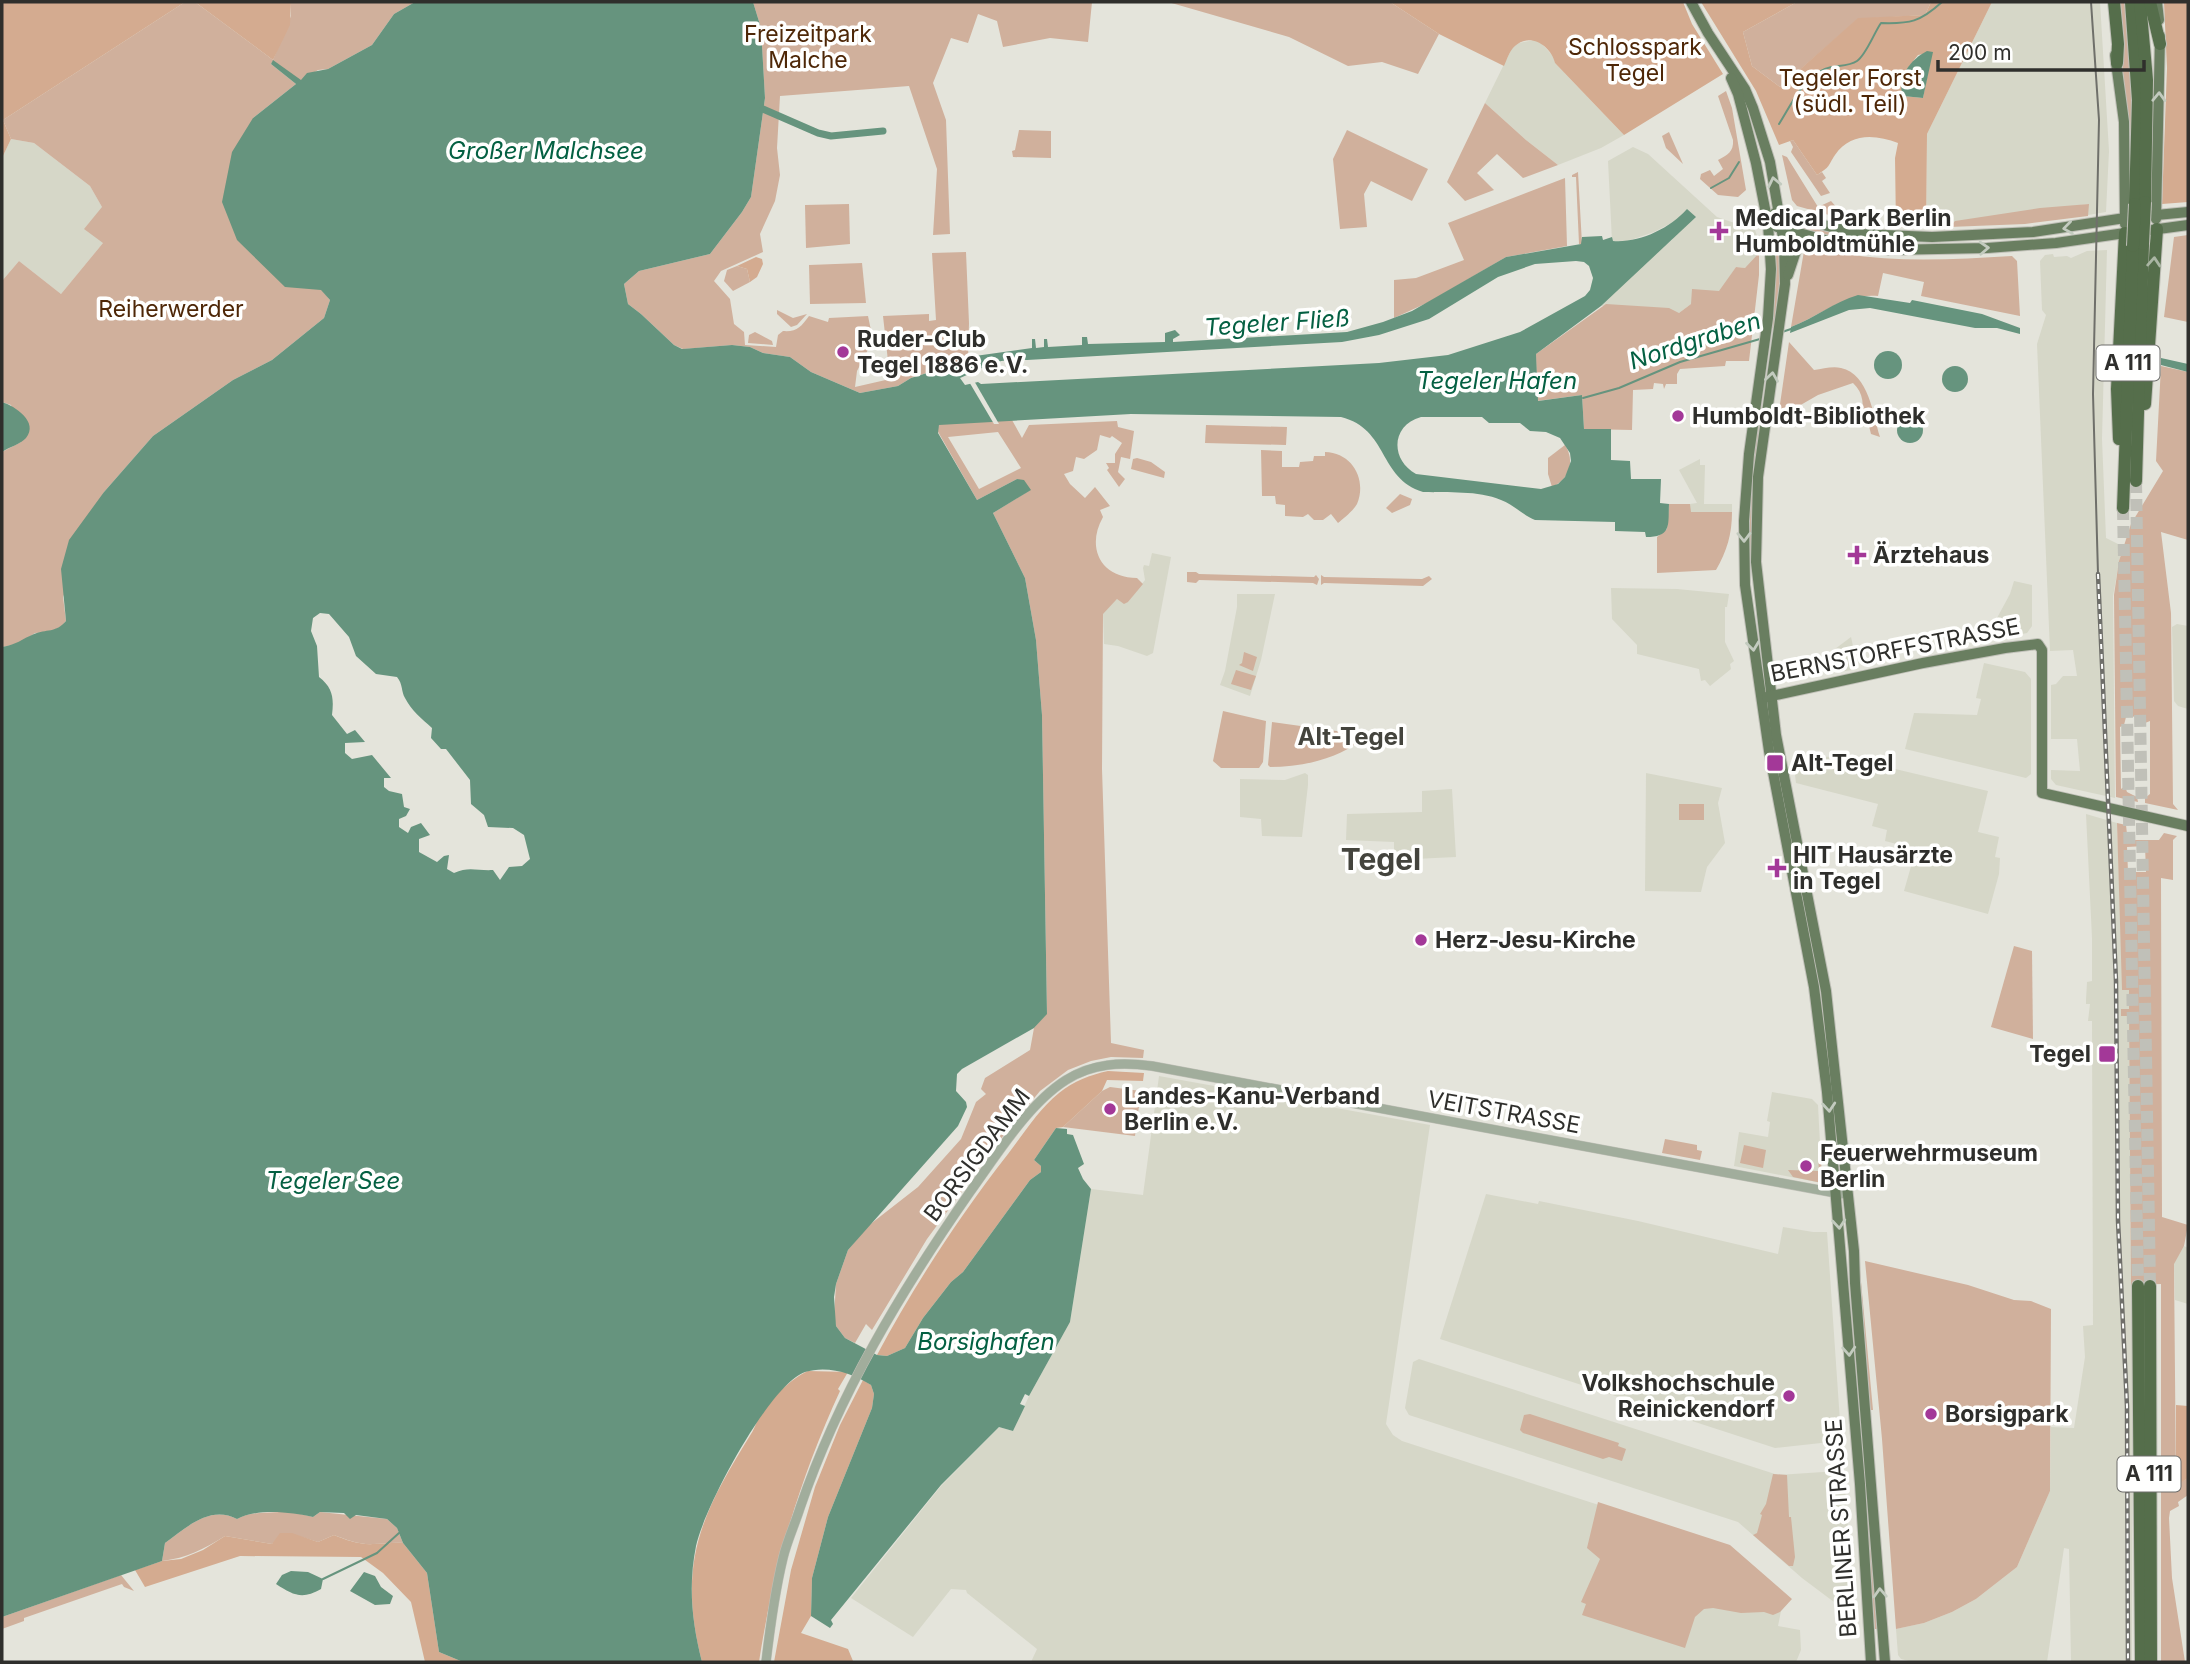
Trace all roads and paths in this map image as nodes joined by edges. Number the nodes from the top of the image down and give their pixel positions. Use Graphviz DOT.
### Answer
graph roads {
  1 [pos="1691,2"];
  2 [pos="2108,2"];
  3 [pos="2115,2"];
  4 [pos="2131,2"];
  5 [pos="2140,2"];
  6 [pos="2150,2"];
  7 [pos="2157,2"];
  8 [pos="1709,35"];
  9 [pos="2160,44"];
  10 [pos="2117,62"];
  11 [pos="2140,203"];
  12 [pos="1766,211"];
  13 [pos="2188,212"];
  14 [pos="1779,214"];
  15 [pos="2156,214"];
  16 [pos="2125,218"];
  17 [pos="1768,224"];
  18 [pos="2188,225"];
  19 [pos="1781,228"];
  20 [pos="2157,229"];
  21 [pos="2125,233"];
  22 [pos="1809,237"];
  23 [pos="2138,245"];
  24 [pos="1785,284"];
  25 [pos="2136,463"];
  26 [pos="2131,481"];
  27 [pos="2123,508"];
  28 [pos="1766,697"];
  29 [pos="2188,826"];
  30 [pos="1814,987"];
  31 [pos="1826,991"];
  32 [pos="1152,1066"];
  33 [pos="1836,1193"];
  34 [pos="1848,1196"];
  35 [pos="1854,1251"];
  36 [pos="1841,1252"];
  37 [pos="1852,1391"];
  38 [pos="1867,1421"];
  39 [pos="766,1662"];
  40 [pos="1871,1662"];
  41 [pos="1885,1662"];
  42 [pos="2141,1662"];
  43 [pos="2151,1662"];
  1 -- 8 [label="main road"];
  2 -- 10 [label="main road"];
  3 -- 10 [label="highway"];
  4 -- 11 [label="highway, A 111"];
  5 -- 11 [label="highway, A 111"];
  6 -- 9 [label="highway"];
  7 -- 9 [label="main road"];
  8 -- 12 [label="main road, BERLINER STRASSE"];
  14 -- 8 [label="main road, one-way"];
  15 -- 9 [label="main road, one-way"];
  10 -- 16 [label="main road"];
  11 -- 23 [label="highway, A 111, bridge"];
  12 -- 14 [label="main road"];
  12 -- 17 [label="main road, BERLINER STRASSE"];
  13 -- 15 [label="main road"];
  16 -- 14 [label="main road, one-way"];
  14 -- 19 [label="main road"];
  15 -- 16 [label="main road"];
  15 -- 20 [label="main road"];
  16 -- 21 [label="main road"];
  17 -- 19 [label="main road"];
  17 -- 28 [label="main road, BERLINER STRASSE, one-way"];
  18 -- 20 [label="main road"];
  19 -- 22 [label="main road"];
  19 -- 24 [label="main road"];
  20 -- 21 [label="main road"];
  25 -- 20 [label="highway, one-way"];
  22 -- 21 [label="main road, one-way"];
  21 -- 26 [label="highway"];
  22 -- 24 [label="main road"];
  23 -- 25 [label="highway, A 111"];
  23 -- 26 [label="highway, A 111"];
  28 -- 24 [label="main road, BERLINER STRASSE, one-way"];
  25 -- 26 [label="highway, A 111"];
  26 -- 27 [label="highway, A 111"];
  28 -- 29 [label="main road, BERNSTORFFSTRASSE"];
  28 -- 30 [label="main road, BERLINER STRASSE"];
  28 -- 31 [label="main road, BERLINER STRASSE"];
  30 -- 31 [label="main road"];
  30 -- 33 [label="main road, BERLINER STRASSE, one-way"];
  31 -- 34 [label="main road, BERLINER STRASSE"];
  32 -- 33 [label="street, VEITSTRASSE"];
  32 -- 39 [label="street, BORSIGDAMM"];
  33 -- 34 [label="street, VEITSTRASSE"];
  33 -- 36 [label="main road, BERLINER STRASSE, one-way"];
  34 -- 35 [label="main road, BERLINER STRASSE"];
  35 -- 36 [label="main road"];
  35 -- 38 [label="main road, BERLINER STRASSE"];
  36 -- 37 [label="main road, BERLINER STRASSE, one-way"];
  37 -- 38 [label="main road, BERLINER STRASSE"];
  37 -- 40 [label="main road, BERLINER STRASSE"];
  41 -- 38 [label="main road, BERLINER STRASSE, one-way"];
  42 -- 43 [label="highway, A 111"];
}
